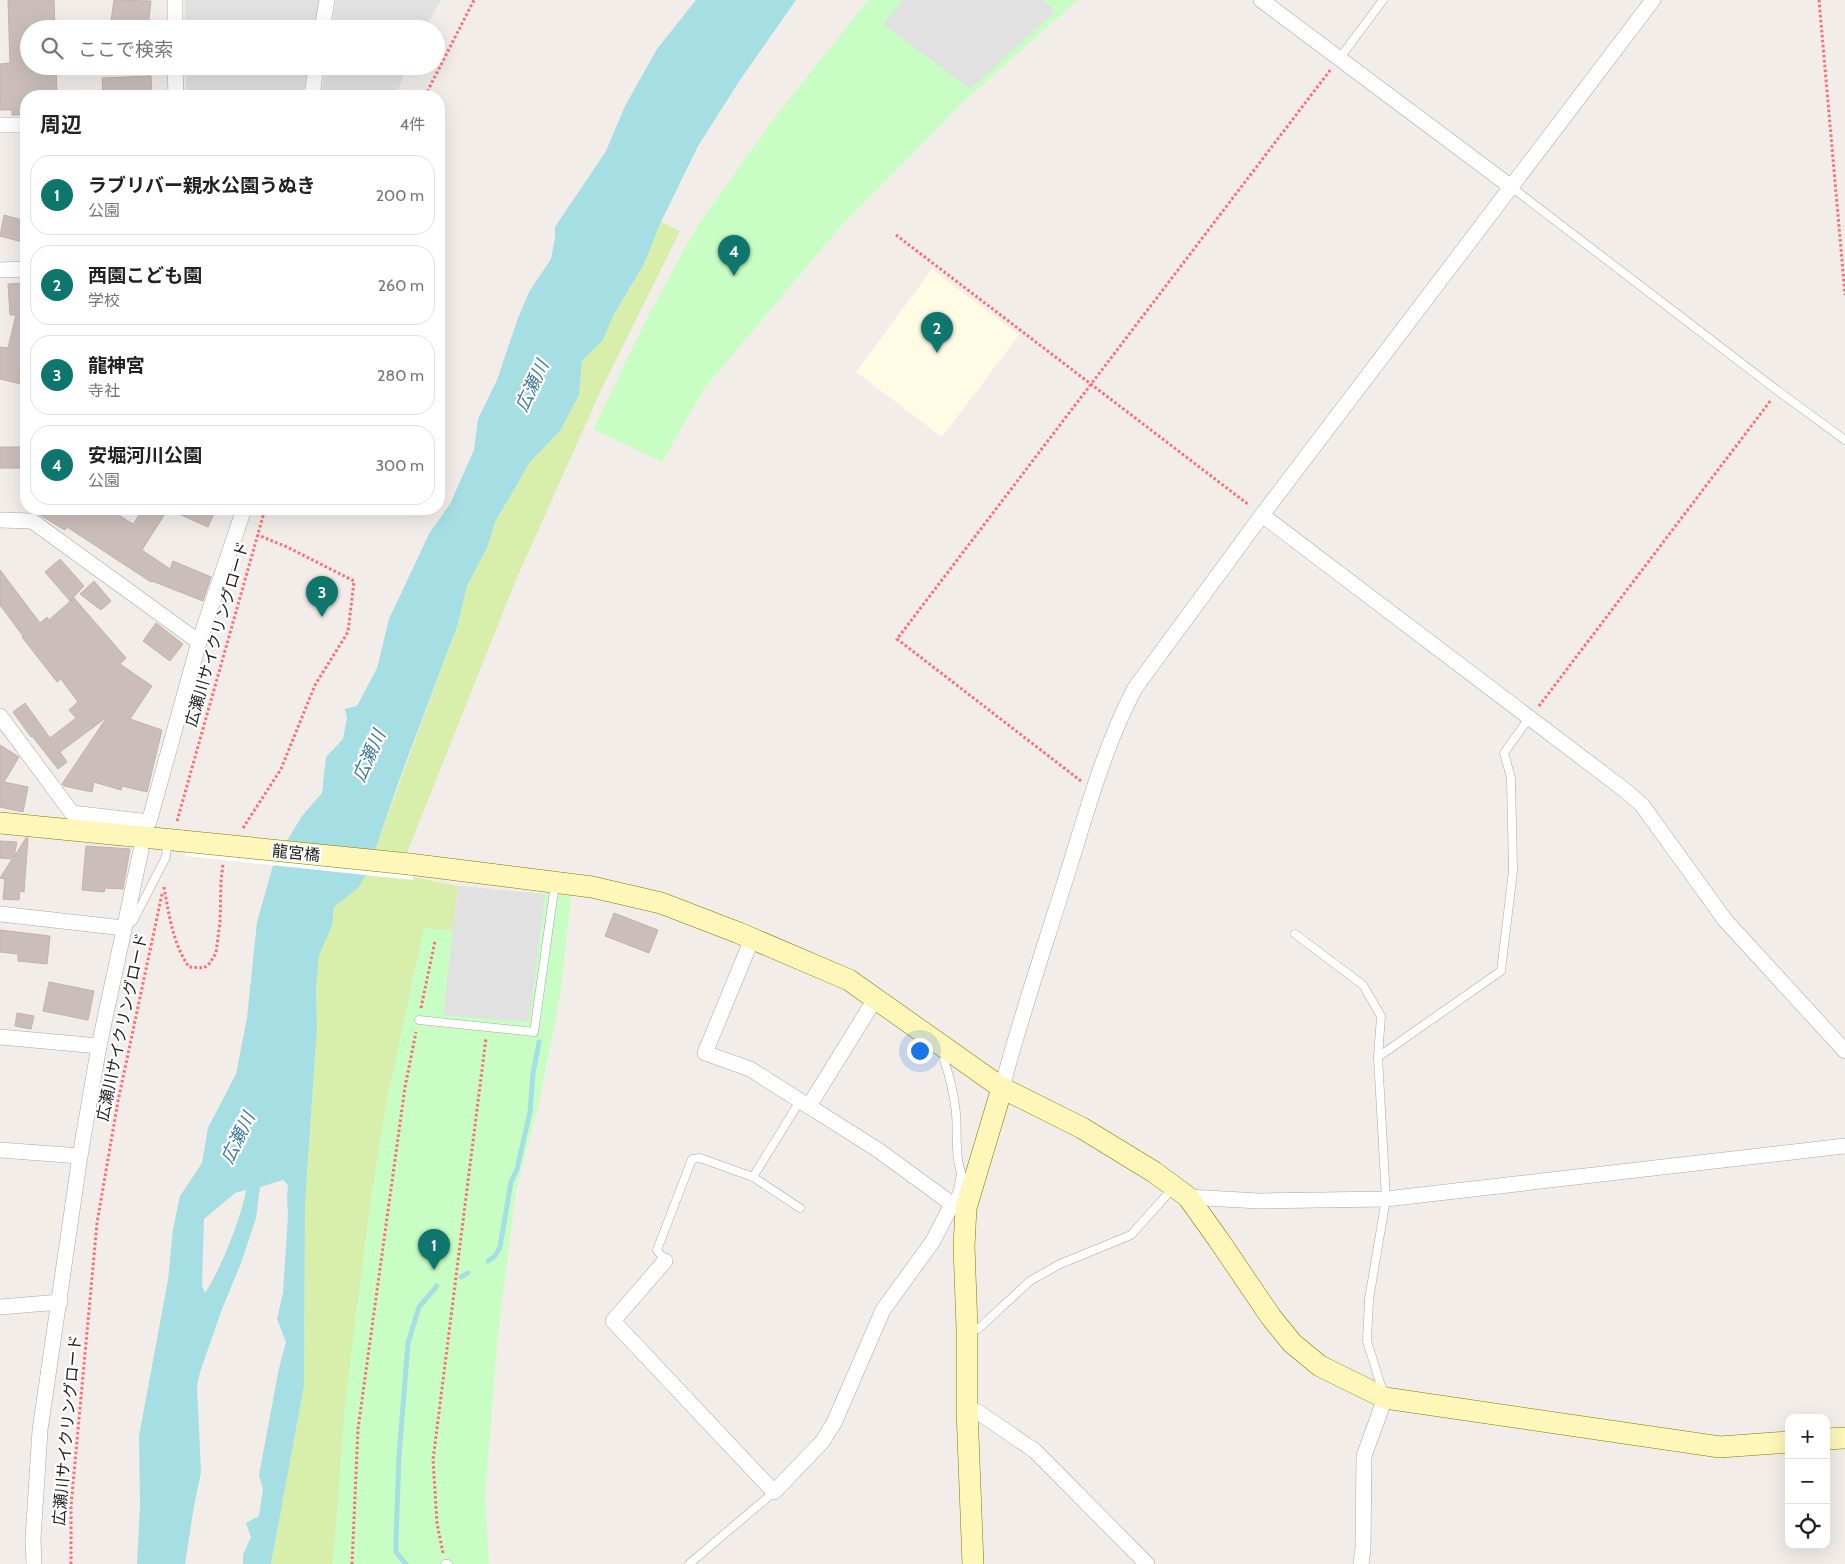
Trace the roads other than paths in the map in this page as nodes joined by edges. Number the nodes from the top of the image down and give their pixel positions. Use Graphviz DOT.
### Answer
graph roads {
  1 [pos="175,0"];
  2 [pos="327,0"];
  3 [pos="1261,0"];
  4 [pos="1383,0"];
  5 [pos="1653,0"];
  6 [pos="175,20"];
  7 [pos="324,20"];
  8 [pos="1339,59"];
  9 [pos="176,75"];
  10 [pos="315,75"];
  11 [pos="176,90"];
  12 [pos="313,90"];
  13 [pos="0,125"];
  14 [pos="20,125"];
  15 [pos="1510,186"];
  16 [pos="20,269"];
  17 [pos="0,270"];
  18 [pos="1845,440"];
  19 [pos="35,515"];
  20 [pos="242,515"];
  21 [pos="1262,515"];
  22 [pos="0,520"];
  23 [pos="199,642"];
  24 [pos="0,716"];
  25 [pos="1529,718"];
  26 [pos="0,823"];
  27 [pos="176,841"];
  28 [pos="141,850"];
  29 [pos="556,882"];
  30 [pos="0,914"];
  31 [pos="124,928"];
  32 [pos="1295,934"];
  33 [pos="752,939"];
  34 [pos="875,999"];
  35 [pos="419,1020"];
  36 [pos="0,1037"];
  37 [pos="99,1046"];
  38 [pos="949,1050"];
  39 [pos="1845,1051"];
  40 [pos="1378,1057"];
  41 [pos="1002,1088"];
  42 [pos="804,1103"];
  43 [pos="1845,1146"];
  44 [pos="0,1150"];
  45 [pos="80,1156"];
  46 [pos="752,1177"];
  47 [pos="1181,1192"];
  48 [pos="963,1194"];
  49 [pos="1386,1199"];
  50 [pos="800,1208"];
  51 [pos="665,1261"];
  52 [pos="60,1302"];
  53 [pos="0,1307"];
  54 [pos="968,1328"];
  55 [pos="1385,1398"];
  56 [pos="967,1410"];
  57 [pos="1845,1438"];
  58 [pos="1830,1440"];
  59 [pos="1785,1442"];
  60 [pos="774,1492"];
  61 [pos="34,1564"];
  62 [pos="689,1564"];
  63 [pos="973,1564"];
  64 [pos="1147,1564"];
  65 [pos="1361,1564"];
  1 -- 6 [label="street"];
  2 -- 7 [label="street"];
  3 -- 8 [label="street"];
  4 -- 8 [label="lane"];
  5 -- 15 [label="street"];
  8 -- 15 [label="street"];
  9 -- 11 [label="street"];
  10 -- 12 [label="street"];
  13 -- 14 [label="street"];
  15 -- 18 [label="lane"];
  15 -- 21 [label="street"];
  16 -- 17 [label="street"];
  19 -- 22 [label="street"];
  19 -- 23 [label="street"];
  20 -- 23 [label="street"];
  21 -- 25 [label="street"];
  21 -- 41 [label="street"];
  23 -- 24 [label="street"];
  25 -- 39 [label="street"];
  25 -- 40 [label="lane"];
  26 -- 27 [label="street, 龍宮橋"];
  27 -- 29 [label="street, 龍宮橋, bridge"];
  27 -- 31 [label="lane"];
  28 -- 31 [label="street"];
  29 -- 33 [label="street, 龍宮橋"];
  29 -- 35 [label="lane"];
  30 -- 31 [label="street"];
  31 -- 37 [label="street"];
  32 -- 40 [label="lane"];
  33 -- 34 [label="street, 龍宮橋"];
  33 -- 42 [label="street"];
  34 -- 38 [label="street, 龍宮橋"];
  34 -- 42 [label="street"];
  36 -- 37 [label="street"];
  37 -- 45 [label="street"];
  38 -- 41 [label="street, 龍宮橋"];
  38 -- 48 [label="lane"];
  40 -- 49 [label="lane"];
  41 -- 47 [label="street, 龍宮橋"];
  41 -- 48 [label="street"];
  42 -- 46 [label="lane"];
  42 -- 48 [label="street"];
  43 -- 49 [label="street"];
  44 -- 45 [label="street"];
  45 -- 52 [label="street"];
  46 -- 50 [label="lane"];
  46 -- 51 [label="lane"];
  47 -- 49 [label="street"];
  47 -- 54 [label="lane"];
  47 -- 55 [label="street, 龍宮橋"];
  48 -- 54 [label="street"];
  48 -- 60 [label="street"];
  49 -- 55 [label="lane"];
  51 -- 60 [label="street"];
  52 -- 53 [label="street"];
  52 -- 61 [label="street"];
  54 -- 56 [label="street"];
  55 -- 59 [label="street, 龍宮橋"];
  55 -- 65 [label="street"];
  56 -- 63 [label="street"];
  56 -- 64 [label="street"];
  57 -- 58 [label="street"];
  60 -- 62 [label="lane"];
}
